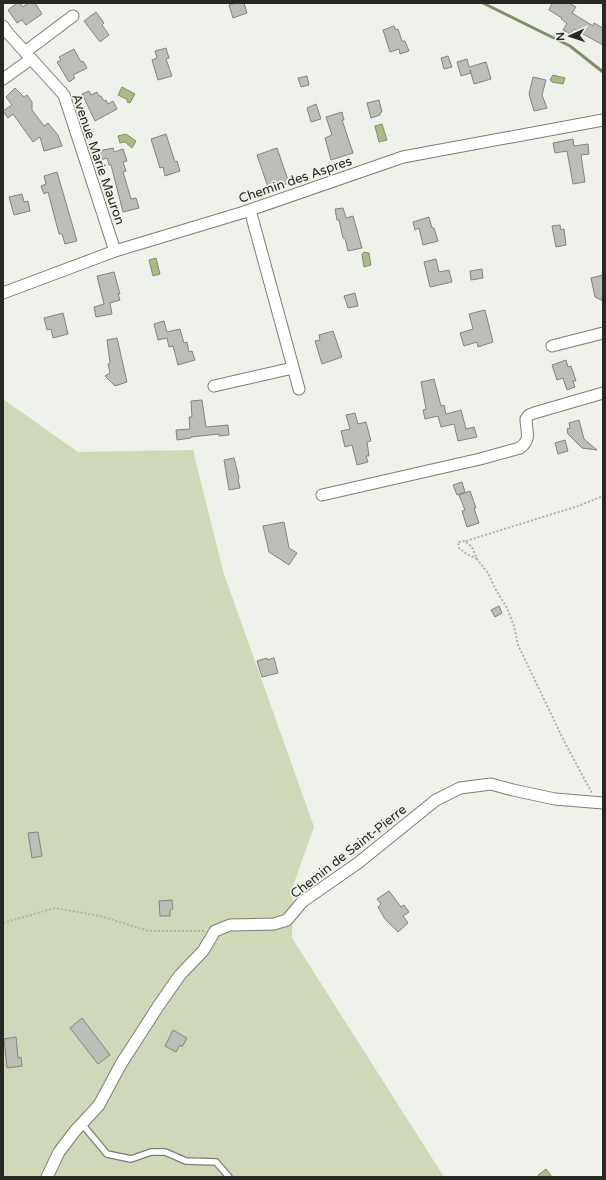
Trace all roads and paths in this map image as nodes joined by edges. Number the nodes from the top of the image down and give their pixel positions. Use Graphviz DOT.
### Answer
graph roads {
  1 [pos="73,16"];
  2 [pos="3,26"];
  3 [pos="28,56"];
  4 [pos="3,79"];
  5 [pos="603,120"];
  6 [pos="250,210"];
  7 [pos="115,251"];
  8 [pos="3,293"];
  9 [pos="603,333"];
  10 [pos="552,346"];
  11 [pos="293,368"];
  12 [pos="214,386"];
  13 [pos="299,389"];
  14 [pos="603,393"];
  15 [pos="322,495"];
  16 [pos="603,496"];
  17 [pos="465,542"];
  18 [pos="477,559"];
  19 [pos="600,803"];
  20 [pos="3,923"];
  21 [pos="215,931"];
  22 [pos="82,1124"];
  23 [pos="47,1177"];
  24 [pos="229,1177"];
  1 -- 3 [label="street"];
  2 -- 3 [label="street, Avenue Marie Mauron"];
  3 -- 4 [label="street"];
  3 -- 7 [label="street, Avenue Marie Mauron"];
  5 -- 6 [label="street, Chemin des Aspres"];
  6 -- 7 [label="street, Chemin des Aspres"];
  6 -- 11 [label="street"];
  7 -- 8 [label="street, Chemin des Aspres"];
  9 -- 10 [label="street"];
  11 -- 12 [label="street"];
  11 -- 13 [label="street"];
  14 -- 15 [label="street"];
  16 -- 17 [label="path"];
  17 -- 18 [label="path"];
  17 -- 18 [label="path"];
  18 -- 19 [label="path"];
  19 -- 21 [label="street, Chemin de Saint-Pierre"];
  20 -- 21 [label="path"];
  21 -- 22 [label="street"];
  22 -- 23 [label="street"];
  22 -- 24 [label="lane"];
}
